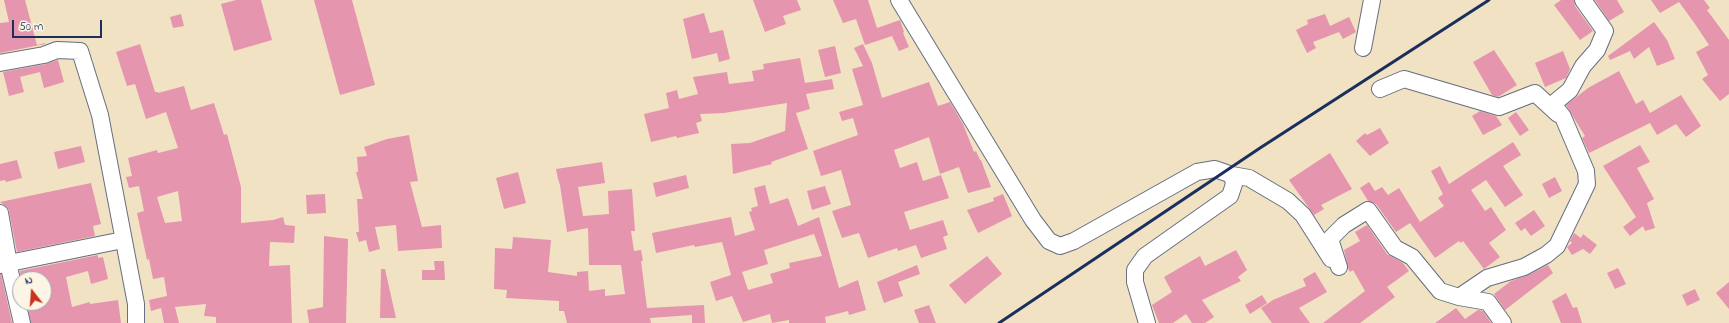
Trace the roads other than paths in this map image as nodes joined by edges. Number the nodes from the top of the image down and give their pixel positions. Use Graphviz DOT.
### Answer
graph roads {
  1 [pos="899,0"];
  2 [pos="1372,0"];
  3 [pos="1583,0"];
  4 [pos="1363,48"];
  5 [pos="0,63"];
  6 [pos="1380,89"];
  7 [pos="1563,117"];
  8 [pos="1232,175"];
  9 [pos="0,213"];
  10 [pos="123,240"];
  11 [pos="6,264"];
  12 [pos="1459,297"];
  13 [pos="22,323"];
  14 [pos="136,323"];
  15 [pos="1147,323"];
  16 [pos="1503,323"];
  1 -- 8 [label="street"];
  2 -- 4 [label="street"];
  3 -- 7 [label="street"];
  5 -- 10 [label="street"];
  6 -- 7 [label="street"];
  7 -- 12 [label="street"];
  8 -- 12 [label="street"];
  8 -- 15 [label="street"];
  9 -- 11 [label="street"];
  10 -- 11 [label="street"];
  10 -- 14 [label="street"];
  11 -- 13 [label="street"];
  12 -- 16 [label="street"];
}
